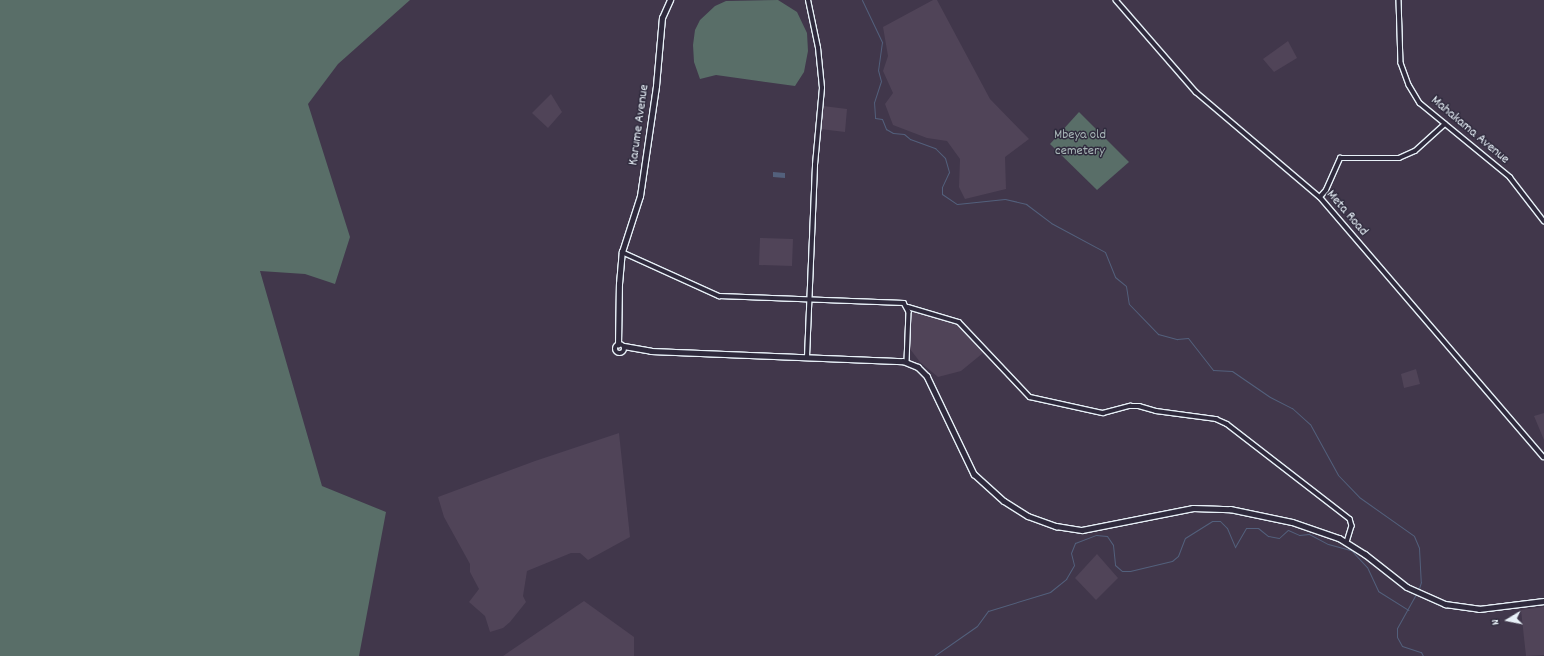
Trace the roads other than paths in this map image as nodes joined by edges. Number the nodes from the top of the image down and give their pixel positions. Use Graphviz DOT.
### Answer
graph roads {
  1 [pos="670,0"];
  2 [pos="808,0"];
  3 [pos="1116,0"];
  4 [pos="1399,0"];
  5 [pos="1445,124"];
  6 [pos="1320,197"];
  7 [pos="1544,221"];
  8 [pos="622,252"];
  9 [pos="808,299"];
  10 [pos="908,307"];
  11 [pos="622,345"];
  12 [pos="637,349"];
  13 [pos="624,353"];
  14 [pos="807,357"];
  15 [pos="907,362"];
  16 [pos="1544,457"];
  17 [pos="1347,542"];
  18 [pos="1544,601"];
  1 -- 8 [label="main road, Karume Avenue"];
  2 -- 9 [label="street"];
  3 -- 6 [label="street, Meta Road"];
  4 -- 5 [label="street, Mahakama Avenue"];
  5 -- 6 [label="street"];
  5 -- 7 [label="street, Mahakama Avenue"];
  6 -- 16 [label="street, Meta Road"];
  8 -- 9 [label="street"];
  8 -- 11 [label="main road, Karume Avenue"];
  9 -- 10 [label="street"];
  9 -- 14 [label="street"];
  10 -- 15 [label="street"];
  10 -- 17 [label="street"];
  11 -- 12 [label="main road"];
  11 -- 13 [label="main road"];
  11 -- 13 [label="main road"];
  12 -- 13 [label="main road"];
  12 -- 14 [label="main road"];
  14 -- 15 [label="main road"];
  15 -- 17 [label="main road"];
  17 -- 18 [label="main road"];
}
